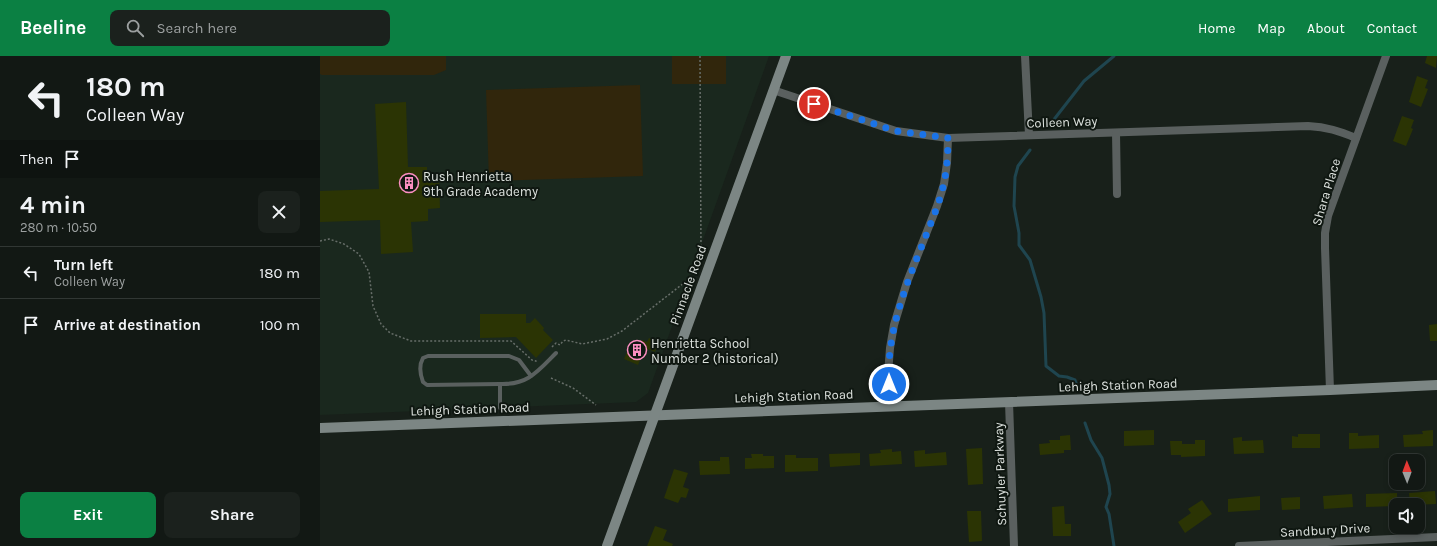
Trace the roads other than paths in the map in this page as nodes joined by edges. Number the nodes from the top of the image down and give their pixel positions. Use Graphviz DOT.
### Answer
graph roads {
  1 [pos="786,56"];
  2 [pos="1025,56"];
  3 [pos="1386,56"];
  4 [pos="773,90"];
  5 [pos="1116,133"];
  6 [pos="1029,135"];
  7 [pos="948,138"];
  8 [pos="1356,138"];
  9 [pos="1117,194"];
  10 [pos="556,353"];
  11 [pos="531,376"];
  12 [pos="500,384"];
  13 [pos="1437,385"];
  14 [pos="1330,390"];
  15 [pos="1009,402"];
  16 [pos="890,406"];
  17 [pos="500,408"];
  18 [pos="655,415"];
  19 [pos="320,428"];
  20 [pos="1437,537"];
  21 [pos="607,546"];
  22 [pos="1014,546"];
  23 [pos="1239,546"];
  1 -- 4 [label="main road, Pinnacle Road"];
  2 -- 6 [label="street"];
  3 -- 8 [label="street, Shara Place"];
  4 -- 7 [label="street, Colleen Way"];
  4 -- 18 [label="main road, Pinnacle Road"];
  5 -- 6 [label="street, Colleen Way"];
  5 -- 8 [label="street, Colleen Way"];
  5 -- 9 [label="street"];
  6 -- 7 [label="street, Colleen Way"];
  7 -- 16 [label="street"];
  8 -- 14 [label="street, Shara Place"];
  10 -- 11 [label="lane"];
  11 -- 12 [label="lane"];
  11 -- 12 [label="lane"];
  12 -- 17 [label="lane"];
  13 -- 14 [label="main road, Lehigh Station Road"];
  14 -- 15 [label="main road, Lehigh Station Road"];
  15 -- 16 [label="main road, Lehigh Station Road"];
  15 -- 22 [label="street, Schuyler Parkway"];
  16 -- 18 [label="main road, Lehigh Station Road"];
  18 -- 19 [label="main road, Lehigh Station Road"];
  18 -- 21 [label="main road, Pinnacle Road"];
  20 -- 23 [label="street, Sandbury Drive"];
}
